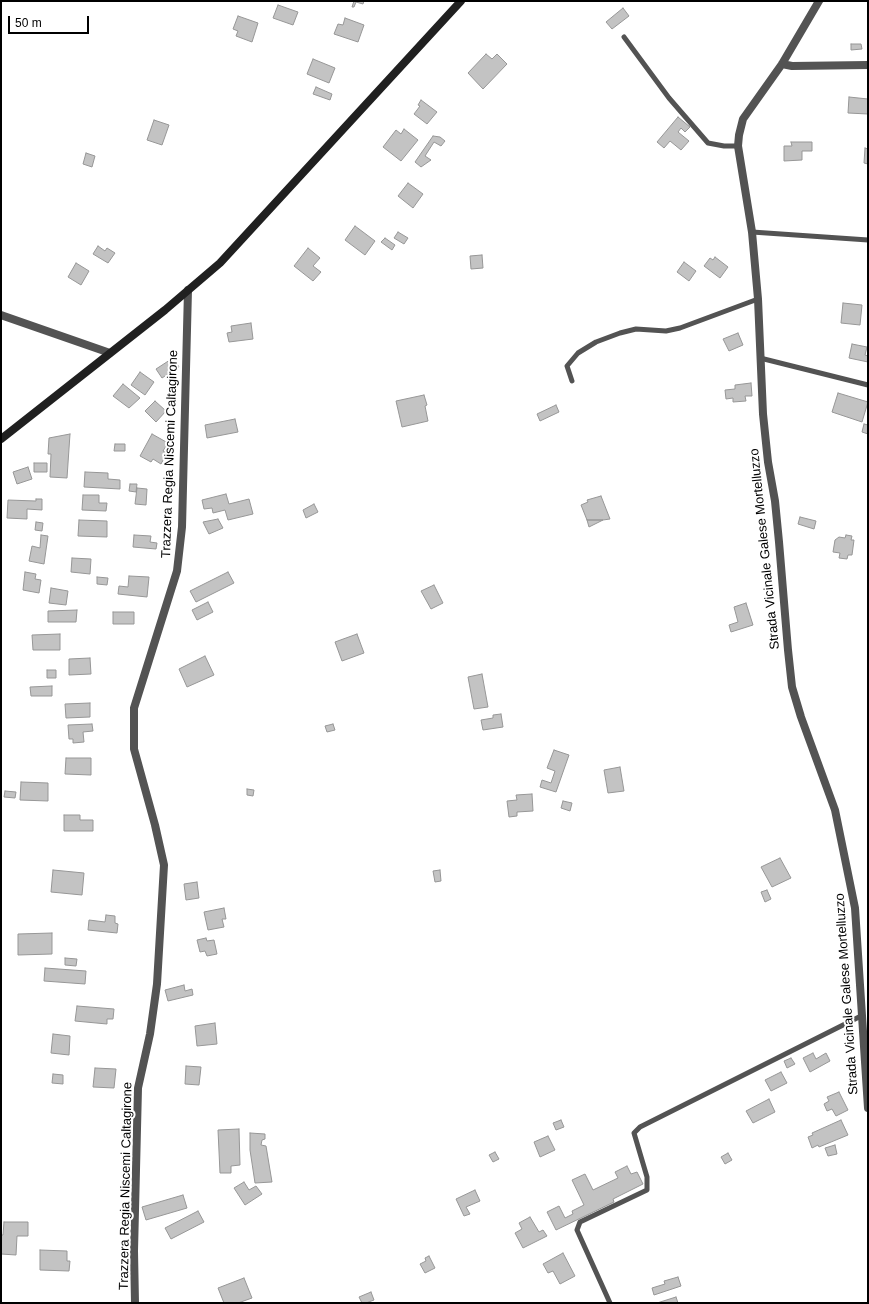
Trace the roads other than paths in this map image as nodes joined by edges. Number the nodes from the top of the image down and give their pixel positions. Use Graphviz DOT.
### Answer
graph roads {
  1 [pos="461,1"];
  2 [pos="819,1"];
  3 [pos="624,37"];
  4 [pos="782,64"];
  5 [pos="868,65"];
  6 [pos="738,146"];
  7 [pos="752,232"];
  8 [pos="868,240"];
  9 [pos="188,290"];
  10 [pos="758,299"];
  11 [pos="1,315"];
  12 [pos="110,353"];
  13 [pos="760,358"];
  14 [pos="572,381"];
  15 [pos="868,385"];
  16 [pos="1,438"];
  17 [pos="862,1016"];
  18 [pos="868,1108"];
  19 [pos="135,1303"];
  20 [pos="610,1303"];
  1 -- 9 [label="main road"];
  2 -- 4 [label="street, Strada Vicinale Galese Mortelluzzo"];
  3 -- 6 [label="lane"];
  4 -- 5 [label="street"];
  4 -- 6 [label="street, Strada Vicinale Galese Mortelluzzo"];
  6 -- 7 [label="street, Strada Vicinale Galese Mortelluzzo"];
  7 -- 8 [label="lane"];
  7 -- 10 [label="street, Strada Vicinale Galese Mortelluzzo"];
  9 -- 12 [label="main road"];
  9 -- 19 [label="street, Trazzera Regia Niscemi Caltagirone"];
  10 -- 13 [label="street, Strada Vicinale Galese Mortelluzzo"];
  10 -- 14 [label="lane"];
  11 -- 12 [label="street"];
  12 -- 16 [label="main road"];
  13 -- 15 [label="lane"];
  13 -- 17 [label="street, Strada Vicinale Galese Mortelluzzo"];
  17 -- 18 [label="street, Strada Vicinale Galese Mortelluzzo"];
  17 -- 20 [label="lane"];
}
